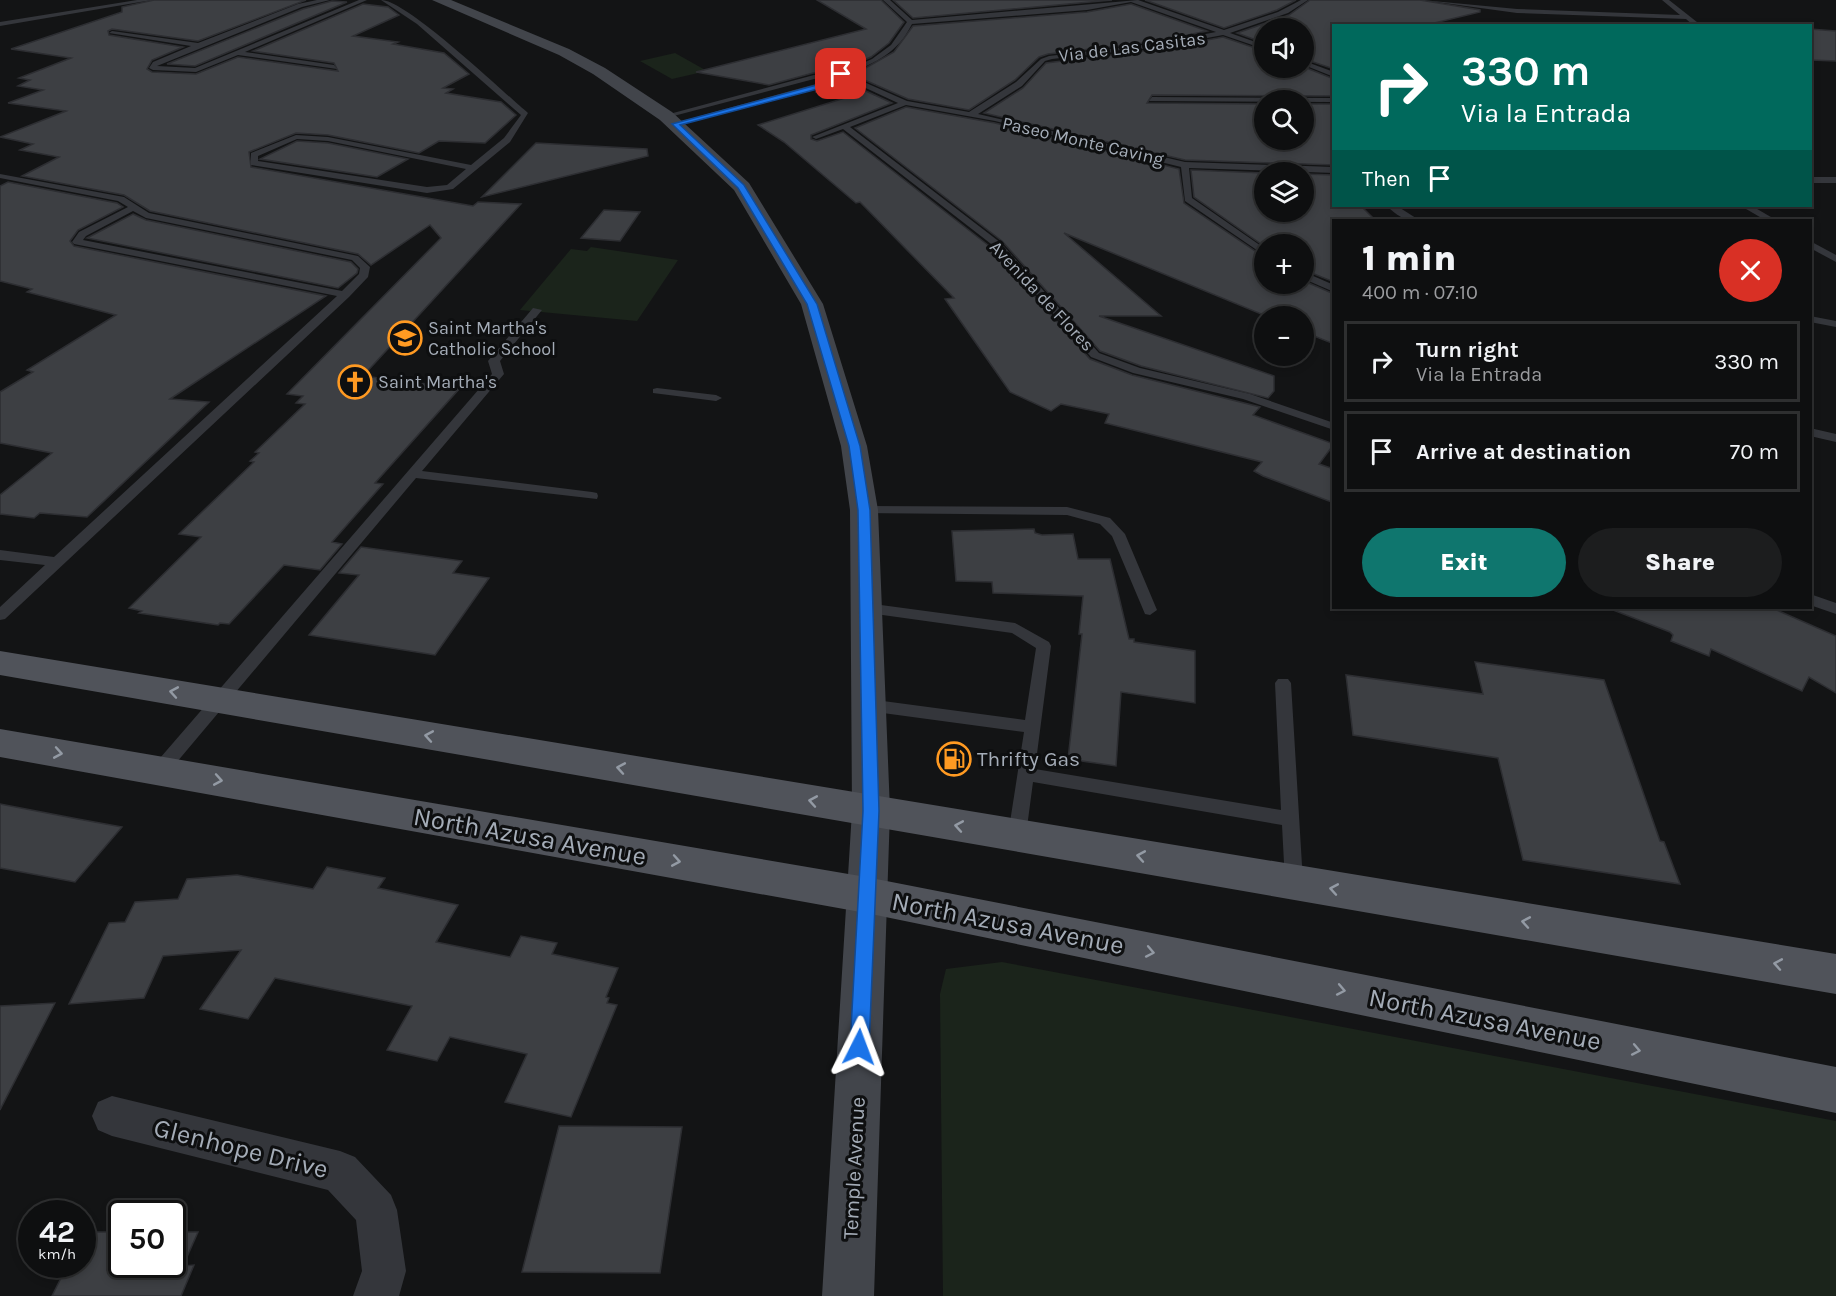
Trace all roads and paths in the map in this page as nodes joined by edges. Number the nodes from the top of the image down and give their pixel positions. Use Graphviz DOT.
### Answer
graph roads {
  1 [pos="149,0"];
  2 [pos="327,0"];
  3 [pos="364,0"];
  4 [pos="384,0"];
  5 [pos="439,0"];
  6 [pos="886,0"];
  7 [pos="1132,0"];
  8 [pos="1305,0"];
  9 [pos="1425,0"];
  10 [pos="1665,0"];
  11 [pos="343,2"];
  12 [pos="354,4"];
  13 [pos="1039,6"];
  14 [pos="1047,12"];
  15 [pos="1688,17"];
  16 [pos="910,22"];
  17 [pos="0,24"];
  18 [pos="1697,24"];
  19 [pos="112,33"];
  20 [pos="1229,33"];
  21 [pos="1254,43"];
  22 [pos="199,45"];
  23 [pos="237,53"];
  24 [pos="334,67"];
  25 [pos="1314,67"];
  26 [pos="841,74"];
  27 [pos="1332,74"];
  28 [pos="1152,99"];
  29 [pos="1332,100"];
  30 [pos="905,103"];
  31 [pos="970,115"];
  32 [pos="671,120"];
  33 [pos="844,126"];
  34 [pos="816,137"];
  35 [pos="1185,165"];
  36 [pos="473,168"];
  37 [pos="1332,170"];
  38 [pos="2,176"];
  39 [pos="1812,180"];
  40 [pos="1836,180"];
  41 [pos="134,207"];
  42 [pos="1393,207"];
  43 [pos="1748,207"];
  44 [pos="1412,219"];
  45 [pos="1769,219"];
  46 [pos="1254,245"];
  47 [pos="1812,245"];
  48 [pos="1836,259"];
  49 [pos="1314,280"];
  50 [pos="1332,288"];
  51 [pos="345,295"];
  52 [pos="537,310"];
  53 [pos="1812,319"];
  54 [pos="1836,324"];
  55 [pos="657,392"];
  56 [pos="716,398"];
  57 [pos="1332,426"];
  58 [pos="1812,432"];
  59 [pos="1836,438"];
  60 [pos="412,474"];
  61 [pos="592,496"];
  62 [pos="864,510"];
  63 [pos="0,555"];
  64 [pos="57,562"];
  65 [pos="1812,600"];
  66 [pos="866,608"];
  67 [pos="1836,609"];
  68 [pos="1150,610"];
  69 [pos="0,615"];
  70 [pos="0,663"];
  71 [pos="1284,683"];
  72 [pos="220,700"];
  73 [pos="868,705"];
  74 [pos="1032,727"];
  75 [pos="0,743"];
  76 [pos="160,770"];
  77 [pos="1026,774"];
  78 [pos="871,811"];
  79 [pos="1291,819"];
  80 [pos="1017,836"];
  81 [pos="1294,882"];
  82 [pos="866,895"];
  83 [pos="1836,974"];
  84 [pos="1836,1090"];
  85 [pos="112,1116"];
  86 [pos="376,1296"];
  87 [pos="848,1296"];
  1 -- 17 [label="lane"];
  2 -- 22 [label="lane"];
  3 -- 12 [label="lane"];
  4 -- 36 [label="lane"];
  5 -- 32 [label="main road, Temple Avenue"];
  6 -- 16 [label="lane"];
  7 -- 14 [label="lane"];
  7 -- 20 [label="lane"];
  8 -- 20 [label="lane, Via de Las Casitas"];
  9 -- 15 [label="lane"];
  10 -- 15 [label="lane"];
  11 -- 12 [label="lane"];
  12 -- 23 [label="lane"];
  13 -- 14 [label="lane"];
  14 -- 16 [label="lane"];
  15 -- 18 [label="lane"];
  16 -- 26 [label="lane"];
  19 -- 22 [label="lane"];
  20 -- 21 [label="lane"];
  20 -- 31 [label="lane, Via de Las Casitas"];
  22 -- 23 [label="lane"];
  23 -- 24 [label="lane"];
  25 -- 27 [label="lane"];
  26 -- 30 [label="lane, Paseo Monte Caving"];
  26 -- 32 [label="lane"];
  26 -- 32 [label="lane"];
  28 -- 29 [label="lane"];
  30 -- 31 [label="lane, Paseo Monte Caving"];
  30 -- 33 [label="lane"];
  31 -- 35 [label="lane, Paseo Monte Caving"];
  32 -- 62 [label="main road, Temple Avenue"];
  33 -- 34 [label="lane"];
  33 -- 57 [label="lane, Avenida de Flores"];
  35 -- 37 [label="lane, Paseo Monte Caving"];
  35 -- 46 [label="lane"];
  36 -- 36 [label="lane"];
  38 -- 41 [label="lane"];
  39 -- 40 [label="lane"];
  41 -- 51 [label="lane"];
  41 -- 51 [label="lane"];
  42 -- 44 [label="lane"];
  43 -- 45 [label="lane"];
  47 -- 48 [label="lane"];
  49 -- 50 [label="lane"];
  51 -- 64 [label="lane"];
  52 -- 60 [label="lane"];
  53 -- 54 [label="lane"];
  55 -- 56 [label="lane"];
  58 -- 59 [label="lane"];
  60 -- 61 [label="lane"];
  60 -- 72 [label="lane"];
  62 -- 66 [label="main road, Temple Avenue"];
  62 -- 68 [label="lane"];
  63 -- 64 [label="lane"];
  64 -- 69 [label="lane"];
  65 -- 67 [label="lane"];
  66 -- 73 [label="main road, Temple Avenue"];
  66 -- 74 [label="lane"];
  72 -- 70 [label="main road, one-way"];
  71 -- 79 [label="lane"];
  72 -- 76 [label="lane"];
  78 -- 72 [label="main road, one-way"];
  73 -- 74 [label="lane"];
  73 -- 78 [label="main road, Temple Avenue"];
  74 -- 77 [label="lane"];
  75 -- 76 [label="main road, North Azusa Avenue, one-way"];
  76 -- 82 [label="main road, North Azusa Avenue, one-way"];
  77 -- 79 [label="lane"];
  77 -- 80 [label="lane"];
  80 -- 78 [label="main road, one-way"];
  78 -- 82 [label="main road, Temple Avenue"];
  79 -- 81 [label="lane"];
  81 -- 80 [label="main road, one-way"];
  83 -- 81 [label="main road, one-way"];
  82 -- 84 [label="main road, North Azusa Avenue, one-way"];
  82 -- 87 [label="main road, Temple Avenue"];
  85 -- 86 [label="street, Glenhope Drive"];
}
